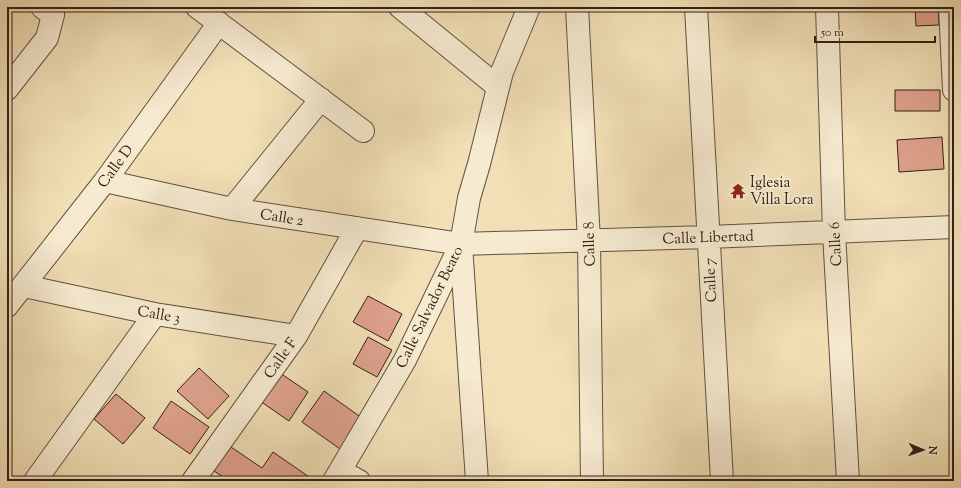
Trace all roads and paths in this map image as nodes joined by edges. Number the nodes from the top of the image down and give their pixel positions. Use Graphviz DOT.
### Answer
graph roads {
  1 [pos="42,7"];
  2 [pos="197,7"];
  3 [pos="400,7"];
  4 [pos="529,7"];
  5 [pos="577,7"];
  6 [pos="696,7"];
  7 [pos="827,7"];
  8 [pos="950,7"];
  9 [pos="219,23"];
  10 [pos="498,87"];
  11 [pos="7,89"];
  12 [pos="954,90"];
  13 [pos="321,99"];
  14 [pos="363,131"];
  15 [pos="105,181"];
  16 [pos="232,209"];
  17 [pos="954,227"];
  18 [pos="357,228"];
  19 [pos="834,233"];
  20 [pos="708,237"];
  21 [pos="590,241"];
  22 [pos="461,244"];
  23 [pos="24,286"];
  24 [pos="7,306"];
  25 [pos="155,314"];
  26 [pos="296,336"];
  27 [pos="345,478"];
  28 [pos="34,481"];
  29 [pos="193,481"];
  30 [pos="477,481"];
  31 [pos="592,481"];
  32 [pos="722,481"];
  33 [pos="848,481"];
  1 -- 11 [label="street"];
  2 -- 9 [label="street"];
  3 -- 10 [label="street"];
  4 -- 10 [label="street, Calle Salvador Beato"];
  5 -- 21 [label="street, Calle 8"];
  6 -- 20 [label="street, Calle 7"];
  7 -- 19 [label="street, Calle 6"];
  8 -- 12 [label="street"];
  9 -- 13 [label="street"];
  9 -- 15 [label="street, Calle D"];
  10 -- 22 [label="street, Calle Salvador Beato"];
  13 -- 14 [label="street"];
  13 -- 16 [label="street"];
  15 -- 16 [label="street, Calle 2"];
  15 -- 23 [label="street, Calle D"];
  16 -- 18 [label="street, Calle 2"];
  17 -- 19 [label="street, Calle Libertad"];
  18 -- 22 [label="street, Calle 2"];
  18 -- 26 [label="street, Calle F"];
  19 -- 20 [label="street, Calle Libertad"];
  19 -- 33 [label="street, Calle 6"];
  20 -- 21 [label="street, Calle Libertad"];
  20 -- 32 [label="street, Calle 7"];
  21 -- 22 [label="street, Calle Libertad"];
  21 -- 31 [label="street, Calle 8"];
  22 -- 27 [label="street, Calle Salvador Beato"];
  22 -- 30 [label="street"];
  23 -- 24 [label="street, Calle D"];
  23 -- 25 [label="street, Calle 3"];
  25 -- 26 [label="street, Calle 3"];
  25 -- 28 [label="street"];
  26 -- 29 [label="street, Calle F"];
}
